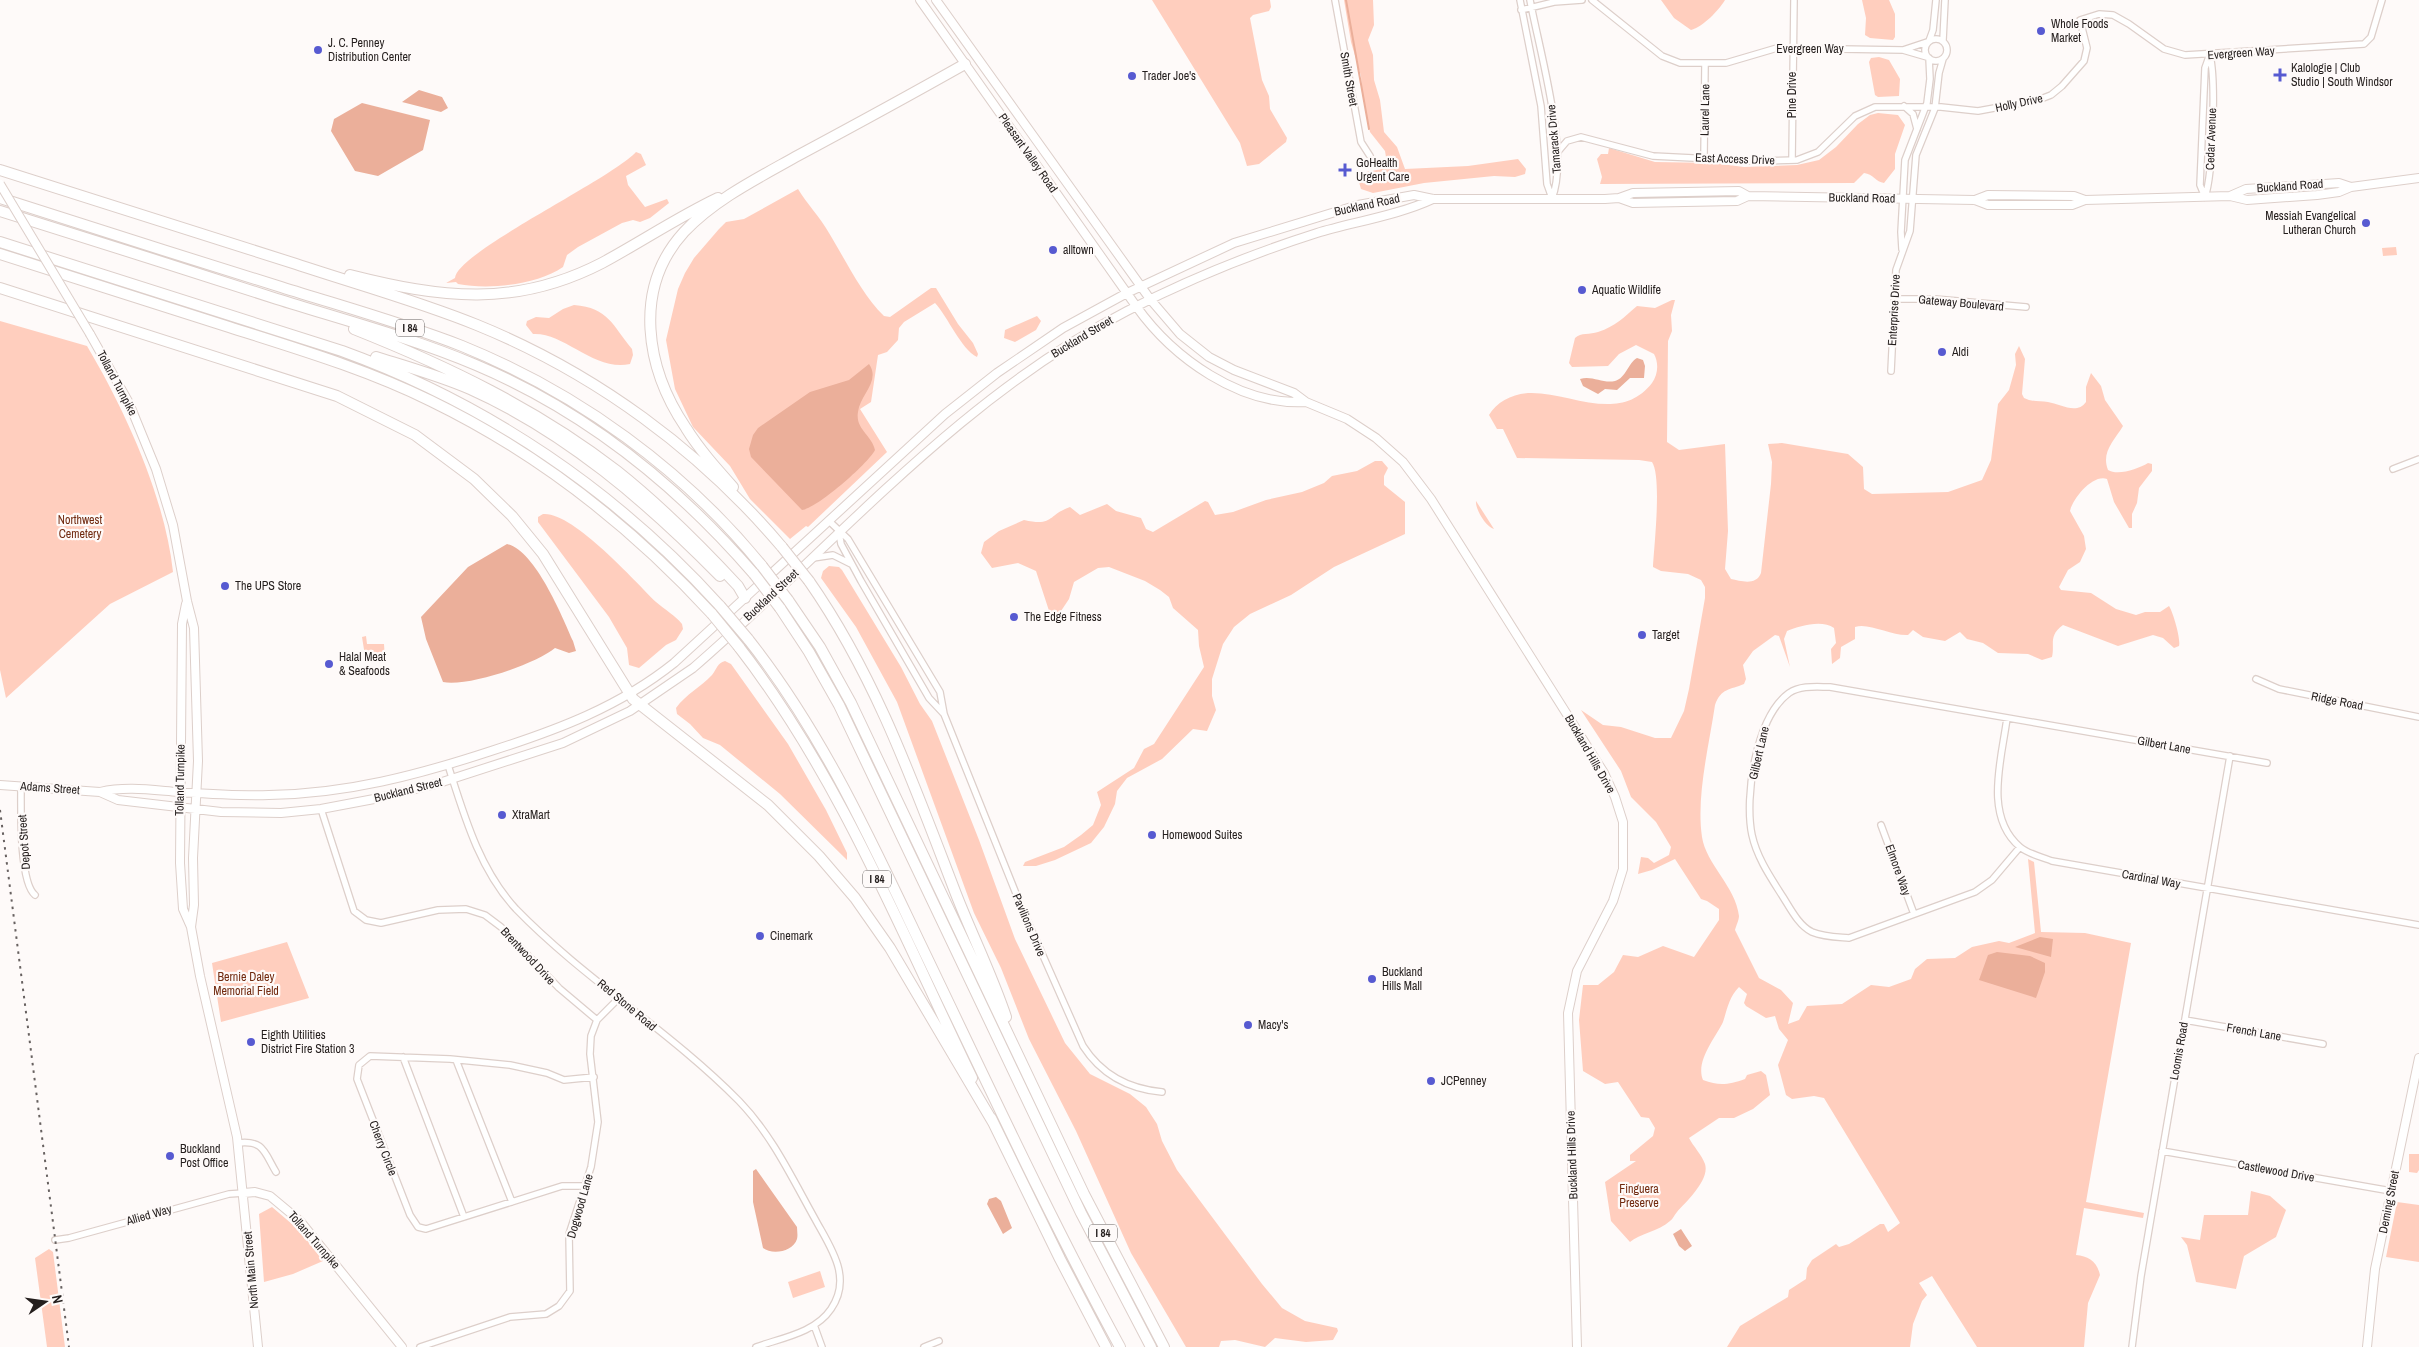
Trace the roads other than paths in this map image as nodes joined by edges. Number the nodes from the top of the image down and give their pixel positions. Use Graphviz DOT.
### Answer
graph roads {
  1 [pos="920,0"];
  2 [pos="936,0"];
  3 [pos="1335,0"];
  4 [pos="1521,0"];
  5 [pos="1530,0"];
  6 [pos="1582,0"];
  7 [pos="1592,0"];
  8 [pos="1794,0"];
  9 [pos="1936,0"];
  10 [pos="1945,0"];
  11 [pos="2382,0"];
  12 [pos="1532,7"];
  13 [pos="1521,10"];
  14 [pos="2080,20"];
  15 [pos="1943,40"];
  16 [pos="1928,42"];
  17 [pos="1793,48"];
  18 [pos="1903,50"];
  19 [pos="2210,54"];
  20 [pos="976,57"];
  21 [pos="1928,57"];
  22 [pos="1943,59"];
  23 [pos="965,64"];
  24 [pos="1705,64"];
  25 [pos="1901,106"];
  26 [pos="1926,107"];
  27 [pos="1935,107"];
  28 [pos="1917,129"];
  29 [pos="1556,154"];
  30 [pos="1370,156"];
  31 [pos="1704,157"];
  32 [pos="1792,160"];
  33 [pos="0,170"];
  34 [pos="1062,177"];
  35 [pos="2419,178"];
  36 [pos="1047,180"];
  37 [pos="0,184"];
  38 [pos="740,189"];
  39 [pos="2205,197"];
  40 [pos="0,198"];
  41 [pos="1552,198"];
  42 [pos="1902,198"];
  43 [pos="1433,199"];
  44 [pos="1912,199"];
  45 [pos="0,211"];
  46 [pos="1316,217"];
  47 [pos="1302,221"];
  48 [pos="1318,233"];
  49 [pos="1305,237"];
  50 [pos="0,242"];
  51 [pos="1902,250"];
  52 [pos="0,254"];
  53 [pos="278,258"];
  54 [pos="1141,286"];
  55 [pos="0,288"];
  56 [pos="1126,293"];
  57 [pos="1895,298"];
  58 [pos="1150,299"];
  59 [pos="287,302"];
  60 [pos="1136,306"];
  61 [pos="2026,307"];
  62 [pos="317,342"];
  63 [pos="1007,366"];
  64 [pos="1892,371"];
  65 [pos="1017,379"];
  66 [pos="1306,402"];
  67 [pos="2419,459"];
  68 [pos="2393,469"];
  69 [pos="757,520"];
  70 [pos="829,521"];
  71 [pos="839,533"];
  72 [pos="808,560"];
  73 [pos="853,565"];
  74 [pos="745,598"];
  75 [pos="187,601"];
  76 [pos="756,609"];
  77 [pos="917,650"];
  78 [pos="903,651"];
  79 [pos="2256,679"];
  80 [pos="629,695"];
  81 [pos="640,706"];
  82 [pos="944,714"];
  83 [pos="2419,717"];
  84 [pos="2007,718"];
  85 [pos="2230,756"];
  86 [pos="2267,763"];
  87 [pos="448,765"];
  88 [pos="453,779"];
  89 [pos="0,785"];
  90 [pos="21,786"];
  91 [pos="100,792"];
  92 [pos="181,792"];
  93 [pos="197,793"];
  94 [pos="180,807"];
  95 [pos="196,809"];
  96 [pos="322,809"];
  97 [pos="1881,826"];
  98 [pos="2020,847"];
  99 [pos="2208,889"];
  100 [pos="35,895"];
  101 [pos="1914,914"];
  102 [pos="2419,925"];
  103 [pos="192,927"];
  104 [pos="619,998"];
  105 [pos="597,1020"];
  106 [pos="2185,1020"];
  107 [pos="1013,1044"];
  108 [pos="2323,1044"];
  109 [pos="402,1057"];
  110 [pos="2419,1058"];
  111 [pos="456,1060"];
  112 [pos="594,1077"];
  113 [pos="1162,1092"];
  114 [pos="994,1124"];
  115 [pos="238,1143"];
  116 [pos="2162,1151"];
  117 [pos="276,1172"];
  118 [pos="585,1186"];
  119 [pos="2391,1191"];
  120 [pos="244,1193"];
  121 [pos="512,1202"];
  122 [pos="464,1217"];
  123 [pos="56,1240"];
  124 [pos="814,1325"];
  125 [pos="939,1341"];
  126 [pos="258,1347"];
  127 [pos="402,1347"];
  128 [pos="420,1347"];
  129 [pos="756,1347"];
  130 [pos="822,1347"];
  131 [pos="924,1347"];
  132 [pos="1106,1347"];
  133 [pos="1120,1347"];
  134 [pos="1151,1347"];
  135 [pos="1164,1347"];
  136 [pos="1577,1347"];
  137 [pos="2132,1347"];
  138 [pos="2367,1347"];
  1 -- 23 [label="main road, Pleasant Valley Road"];
  2 -- 20 [label="main road, Pleasant Valley Road"];
  3 -- 30 [label="street, Smith Street"];
  4 -- 13 [label="street, Tamarack Drive"];
  5 -- 12 [label="street, Tamarack Drive"];
  6 -- 12 [label="street"];
  7 -- 24 [label="street, Evergreen Way"];
  8 -- 17 [label="street, Pine Drive"];
  9 -- 16 [label="street"];
  10 -- 15 [label="street"];
  11 -- 19 [label="street, Evergreen Way"];
  12 -- 13 [label="street"];
  12 -- 29 [label="street, Tamarack Drive"];
  13 -- 41 [label="street, Tamarack Drive"];
  14 -- 19 [label="street, Evergreen Way"];
  14 -- 27 [label="street, Holly Drive"];
  15 -- 16 [label="street"];
  15 -- 22 [label="street"];
  16 -- 18 [label="street, Evergreen Way"];
  16 -- 21 [label="street"];
  17 -- 18 [label="street, Evergreen Way"];
  17 -- 24 [label="street, Evergreen Way"];
  17 -- 32 [label="street, Pine Drive"];
  18 -- 21 [label="street, Evergreen Way"];
  19 -- 39 [label="street, Cedar Avenue"];
  19 -- 39 [label="street, Cedar Avenue"];
  20 -- 23 [label="main road"];
  20 -- 34 [label="main road, Pleasant Valley Road"];
  21 -- 22 [label="street"];
  21 -- 26 [label="street, Enterprise Drive"];
  22 -- 27 [label="street, Enterprise Drive"];
  23 -- 36 [label="main road, Pleasant Valley Road"];
  23 -- 38 [label="highway"];
  24 -- 31 [label="street, Laurel Lane"];
  25 -- 26 [label="street, East Access Drive"];
  25 -- 28 [label="street"];
  25 -- 32 [label="street, East Access Drive"];
  26 -- 27 [label="street, Holly Drive"];
  26 -- 28 [label="street, Enterprise Drive"];
  27 -- 44 [label="street, Enterprise Drive"];
  28 -- 42 [label="street, Enterprise Drive"];
  29 -- 31 [label="street, East Access Drive"];
  29 -- 41 [label="street, Tamarack Drive"];
  31 -- 32 [label="street, East Access Drive"];
  33 -- 53 [label="highway"];
  34 -- 36 [label="main road"];
  34 -- 54 [label="main road, Pleasant Valley Road"];
  35 -- 39 [label="main road, Buckland Road"];
  36 -- 56 [label="main road, Pleasant Valley Road"];
  37 -- 75 [label="main road, Tolland Turnpike, bridge"];
  38 -- 53 [label="highway"];
  38 -- 69 [label="highway"];
  39 -- 44 [label="main road, Buckland Road"];
  40 -- 107 [label="highway, I 84, bridge"];
  41 -- 42 [label="main road, Buckland Road"];
  41 -- 43 [label="main road, Buckland Road"];
  42 -- 44 [label="main road, Buckland Road"];
  42 -- 51 [label="street, Enterprise Drive"];
  43 -- 46 [label="main road, Buckland Road"];
  43 -- 48 [label="main road, Buckland Road"];
  44 -- 51 [label="street, Enterprise Drive"];
  45 -- 59 [label="highway"];
  46 -- 47 [label="main road, Buckland Road"];
  46 -- 48 [label="main road"];
  47 -- 54 [label="main road, Buckland Street"];
  48 -- 49 [label="main road, Buckland Road"];
  49 -- 58 [label="main road, Buckland Street"];
  50 -- 62 [label="highway"];
  51 -- 57 [label="street, Enterprise Drive"];
  52 -- 114 [label="highway, I 84, bridge"];
  53 -- 69 [label="highway"];
  54 -- 56 [label="main road, Buckland Street"];
  54 -- 58 [label="main road, Pleasant Valley Road"];
  55 -- 80 [label="highway"];
  56 -- 60 [label="main road, Pleasant Valley Road"];
  56 -- 63 [label="main road, Buckland Street"];
  57 -- 61 [label="street, Gateway Boulevard"];
  57 -- 64 [label="street, Enterprise Drive"];
  58 -- 60 [label="main road, Buckland Street"];
  58 -- 66 [label="main road, Buckland Hills Drive"];
  59 -- 74 [label="highway"];
  59 -- 134 [label="highway, bridge"];
  60 -- 65 [label="main road, Buckland Street"];
  60 -- 66 [label="main road, Buckland Hills Drive"];
  62 -- 74 [label="highway"];
  62 -- 133 [label="highway, bridge"];
  63 -- 65 [label="main road"];
  63 -- 70 [label="main road, Buckland Street"];
  65 -- 71 [label="main road, Buckland Street"];
  66 -- 136 [label="main road, Buckland Hills Drive"];
  67 -- 68 [label="street"];
  69 -- 107 [label="highway, bridge"];
  70 -- 71 [label="street, Pavilions Drive"];
  70 -- 74 [label="main road, Buckland Street"];
  71 -- 72 [label="main road, Buckland Street"];
  71 -- 73 [label="street, Pavilions Drive"];
  71 -- 77 [label="street, Pavilions Drive"];
  72 -- 73 [label="street"];
  72 -- 76 [label="main road, Buckland Street"];
  73 -- 78 [label="street, Pavilions Drive"];
  74 -- 76 [label="main road"];
  74 -- 80 [label="main road, Buckland Street"];
  75 -- 92 [label="main road, Tolland Turnpike"];
  75 -- 93 [label="main road, Tolland Turnpike"];
  76 -- 81 [label="main road, Buckland Street"];
  77 -- 78 [label="street"];
  77 -- 82 [label="street, Pavilions Drive"];
  78 -- 82 [label="street, Pavilions Drive"];
  79 -- 83 [label="street, Ridge Road"];
  80 -- 81 [label="highway"];
  80 -- 87 [label="main road, Buckland Street"];
  81 -- 88 [label="main road, Buckland Street"];
  81 -- 114 [label="highway"];
  82 -- 113 [label="street, Pavilions Drive"];
  84 -- 85 [label="street, Gilbert Lane"];
  84 -- 98 [label="street"];
  84 -- 101 [label="street, Gilbert Lane"];
  85 -- 86 [label="street, Gilbert Lane"];
  85 -- 99 [label="street, Loomis Road"];
  87 -- 88 [label="street, Red Stone Road"];
  87 -- 93 [label="main road, Buckland Street"];
  88 -- 96 [label="main road, Buckland Street"];
  88 -- 104 [label="street, Red Stone Road"];
  89 -- 90 [label="main road, Adams Street"];
  90 -- 91 [label="main road, Adams Street"];
  90 -- 100 [label="street, Depot Street"];
  91 -- 92 [label="main road, Adams Street"];
  91 -- 94 [label="main road, Adams Street"];
  92 -- 93 [label="main road, Buckland Street"];
  92 -- 94 [label="main road, Tolland Turnpike"];
  93 -- 95 [label="main road, Tolland Turnpike"];
  94 -- 95 [label="main road, Buckland Street"];
  94 -- 103 [label="main road, Tolland Turnpike"];
  95 -- 96 [label="main road, Buckland Street"];
  95 -- 103 [label="main road, Tolland Turnpike"];
  96 -- 105 [label="street, Brentwood Drive"];
  97 -- 101 [label="street, Elmore Way"];
  98 -- 99 [label="street, Cardinal Way"];
  98 -- 101 [label="street, Gilbert Lane"];
  99 -- 102 [label="street, Cardinal Way"];
  99 -- 106 [label="street, Loomis Road"];
  103 -- 115 [label="main road, Tolland Turnpike"];
  104 -- 105 [label="street, Dogwood Lane"];
  104 -- 124 [label="street, Red Stone Road"];
  105 -- 112 [label="street, Dogwood Lane"];
  106 -- 108 [label="street, French Lane"];
  106 -- 116 [label="street, Loomis Road"];
  107 -- 135 [label="highway, I 84"];
  109 -- 111 [label="street, Cherry Circle"];
  109 -- 122 [label="street"];
  109 -- 122 [label="street, Cherry Circle"];
  110 -- 119 [label="main road, Deming Street"];
  111 -- 112 [label="street, Cherry Circle"];
  111 -- 121 [label="street"];
  112 -- 118 [label="street, Dogwood Lane"];
  114 -- 132 [label="highway, I 84"];
  115 -- 117 [label="street"];
  115 -- 120 [label="main road, Tolland Turnpike"];
  116 -- 119 [label="street, Castlewood Drive"];
  116 -- 137 [label="street, Loomis Road"];
  118 -- 121 [label="street, Cherry Circle"];
  118 -- 128 [label="street, Dogwood Lane"];
  119 -- 138 [label="main road, Deming Street"];
  120 -- 123 [label="street, Allied Way"];
  120 -- 126 [label="main road, North Main Street"];
  120 -- 127 [label="main road, Tolland Turnpike"];
  121 -- 122 [label="street, Cherry Circle"];
  124 -- 129 [label="street"];
  124 -- 130 [label="street"];
  125 -- 131 [label="street"];
}
